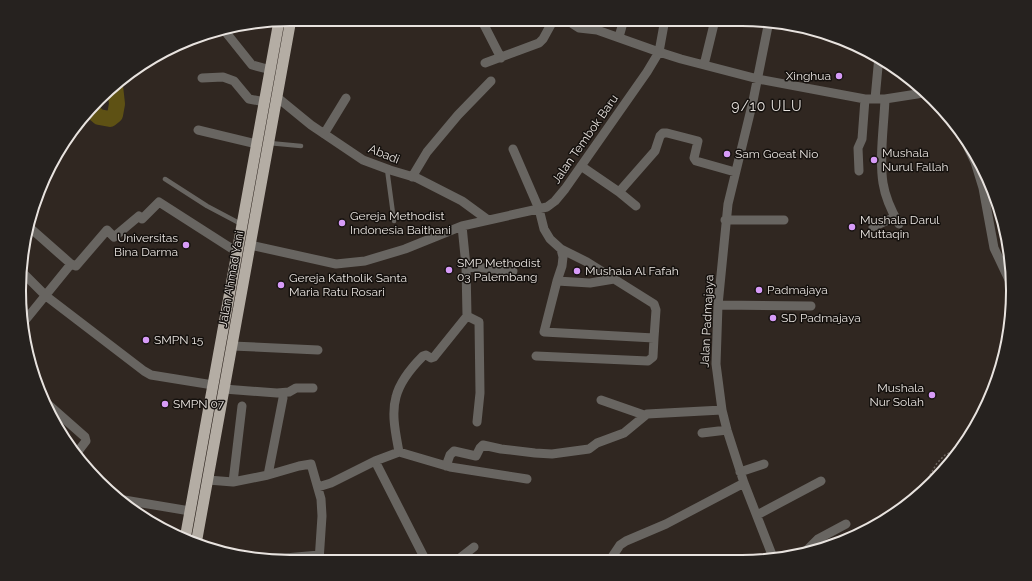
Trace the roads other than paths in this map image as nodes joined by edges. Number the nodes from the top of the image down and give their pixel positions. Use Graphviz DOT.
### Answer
graph roads {
  1 [pos="290,26"];
  2 [pos="485,26"];
  3 [pos="550,26"];
  4 [pos="576,26"];
  5 [pos="622,26"];
  6 [pos="663,26"];
  7 [pos="714,26"];
  8 [pos="278,27"];
  9 [pos="768,28"];
  10 [pos="227,34"];
  11 [pos="619,37"];
  12 [pos="659,52"];
  13 [pos="501,58"];
  14 [pos="485,64"];
  15 [pos="878,64"];
  16 [pos="704,65"];
  17 [pos="271,70"];
  18 [pos="202,78"];
  19 [pos="758,79"];
  20 [pos="491,81"];
  21 [pos="918,93"];
  22 [pos="278,98"];
  23 [pos="346,98"];
  24 [pos="865,99"];
  25 [pos="875,99"];
  26 [pos="885,99"];
  27 [pos="265,102"];
  28 [pos="198,130"];
  29 [pos="324,134"];
  30 [pos="269,143"];
  31 [pos="257,144"];
  32 [pos="301,146"];
  33 [pos="513,149"];
  34 [pos="581,166"];
  35 [pos="387,169"];
  36 [pos="858,171"];
  37 [pos="735,172"];
  38 [pos="978,172"];
  39 [pos="412,177"];
  40 [pos="165,179"];
  41 [pos="619,192"];
  42 [pos="636,206"];
  43 [pos="539,209"];
  44 [pos="488,220"];
  45 [pos="725,220"];
  46 [pos="784,220"];
  47 [pos="394,221"];
  48 [pos="242,225"];
  49 [pos="462,226"];
  50 [pos="873,227"];
  51 [pos="33,230"];
  52 [pos="250,245"];
  53 [pos="561,249"];
  54 [pos="237,252"];
  55 [pos="71,264"];
  56 [pos="466,266"];
  57 [pos="514,271"];
  58 [pos="1005,271"];
  59 [pos="27,277"];
  60 [pos="614,279"];
  61 [pos="557,281"];
  62 [pos="46,296"];
  63 [pos="718,305"];
  64 [pos="811,306"];
  65 [pos="467,316"];
  66 [pos="28,318"];
  67 [pos="654,338"];
  68 [pos="232,346"];
  69 [pos="318,350"];
  70 [pos="536,356"];
  71 [pos="213,385"];
  72 [pos="224,388"];
  73 [pos="313,388"];
  74 [pos="283,398"];
  75 [pos="600,400"];
  76 [pos="242,406"];
  77 [pos="722,410"];
  78 [pos="644,415"];
  79 [pos="58,416"];
  80 [pos="477,422"];
  81 [pos="727,430"];
  82 [pos="702,433"];
  83 [pos="79,450"];
  84 [pos="399,452"];
  85 [pos="375,461"];
  86 [pos="764,464"];
  87 [pos="446,466"];
  88 [pos="740,472"];
  89 [pos="268,475"];
  90 [pos="528,479"];
  91 [pos="208,480"];
  92 [pos="821,481"];
  93 [pos="233,482"];
  94 [pos="744,483"];
  95 [pos="318,487"];
  96 [pos="130,501"];
  97 [pos="190,510"];
  98 [pos="757,515"];
  99 [pos="846,524"];
  100 [pos="186,534"];
  101 [pos="197,538"];
  102 [pos="811,546"];
  103 [pos="474,547"];
  104 [pos="771,553"];
  105 [pos="319,555"];
  106 [pos="423,555"];
  107 [pos="464,555"];
  108 [pos="613,555"];
  1 -- 22 [label="highway, Jalan Ahmad Yani"];
  2 -- 13 [label="street"];
  3 -- 13 [label="street"];
  4 -- 11 [label="street"];
  5 -- 11 [label="street"];
  6 -- 12 [label="street"];
  7 -- 16 [label="street"];
  8 -- 17 [label="highway, Jalan Ahmad Yani"];
  9 -- 19 [label="street, Jalan Padmajaya"];
  10 -- 17 [label="street"];
  11 -- 12 [label="street"];
  12 -- 16 [label="street"];
  12 -- 34 [label="street, Jalan Tembok Baru"];
  13 -- 14 [label="street"];
  15 -- 25 [label="street"];
  16 -- 19 [label="street"];
  17 -- 27 [label="highway, Jalan Ahmad Yani"];
  18 -- 27 [label="street"];
  19 -- 24 [label="street"];
  19 -- 37 [label="street, Jalan Padmajaya"];
  20 -- 39 [label="street"];
  21 -- 26 [label="street"];
  22 -- 29 [label="street, Abadi"];
  22 -- 30 [label="highway, Jalan Ahmad Yani"];
  23 -- 29 [label="street"];
  24 -- 25 [label="street"];
  24 -- 36 [label="street"];
  25 -- 26 [label="street"];
  26 -- 50 [label="street"];
  27 -- 31 [label="highway, Jalan Ahmad Yani"];
  28 -- 31 [label="street"];
  29 -- 35 [label="street, Abadi"];
  30 -- 32 [label="lane"];
  30 -- 52 [label="highway, Jalan Ahmad Yani"];
  31 -- 48 [label="highway, Jalan Ahmad Yani"];
  33 -- 43 [label="street"];
  34 -- 41 [label="street"];
  34 -- 43 [label="street, Jalan Tembok Baru"];
  35 -- 39 [label="street, Abadi"];
  35 -- 47 [label="lane"];
  37 -- 41 [label="street"];
  37 -- 45 [label="street, Jalan Padmajaya"];
  38 -- 58 [label="street"];
  39 -- 44 [label="street, Abadi"];
  40 -- 48 [label="lane"];
  41 -- 42 [label="street"];
  43 -- 44 [label="street, Jalan Tembok Baru"];
  43 -- 53 [label="street"];
  44 -- 49 [label="street, Jalan Tembok Baru"];
  45 -- 46 [label="street"];
  45 -- 63 [label="street, Jalan Padmajaya"];
  48 -- 54 [label="highway, Jalan Ahmad Yani"];
  49 -- 52 [label="street, Jalan Tembok Baru"];
  49 -- 56 [label="street"];
  51 -- 55 [label="street"];
  52 -- 68 [label="highway, Jalan Ahmad Yani"];
  53 -- 60 [label="street"];
  53 -- 61 [label="street"];
  54 -- 55 [label="street"];
  54 -- 71 [label="highway, Jalan Ahmad Yani"];
  55 -- 62 [label="street"];
  56 -- 57 [label="street"];
  56 -- 65 [label="street"];
  59 -- 62 [label="street"];
  60 -- 61 [label="street"];
  60 -- 67 [label="street"];
  61 -- 67 [label="street"];
  62 -- 66 [label="street"];
  62 -- 71 [label="street"];
  63 -- 64 [label="street"];
  63 -- 77 [label="street, Jalan Padmajaya"];
  65 -- 80 [label="street"];
  65 -- 84 [label="street"];
  67 -- 70 [label="street"];
  68 -- 69 [label="street"];
  68 -- 72 [label="highway, Jalan Ahmad Yani"];
  71 -- 97 [label="highway, Jalan Ahmad Yani"];
  72 -- 73 [label="street"];
  72 -- 91 [label="highway, Jalan Ahmad Yani"];
  74 -- 89 [label="street"];
  75 -- 78 [label="street"];
  76 -- 93 [label="street"];
  77 -- 78 [label="street"];
  77 -- 81 [label="street, Jalan Padmajaya"];
  78 -- 87 [label="street"];
  79 -- 83 [label="street"];
  81 -- 82 [label="street"];
  81 -- 88 [label="street, Jalan Padmajaya"];
  84 -- 85 [label="street"];
  84 -- 87 [label="street"];
  85 -- 95 [label="street"];
  85 -- 106 [label="street"];
  86 -- 88 [label="street"];
  87 -- 90 [label="street"];
  88 -- 94 [label="street, Jalan Padmajaya"];
  89 -- 93 [label="street"];
  89 -- 95 [label="street"];
  91 -- 93 [label="street"];
  91 -- 101 [label="highway, Jalan Ahmad Yani"];
  92 -- 98 [label="street"];
  94 -- 98 [label="street, Jalan Padmajaya"];
  94 -- 108 [label="street"];
  95 -- 105 [label="street"];
  96 -- 97 [label="street"];
  97 -- 100 [label="highway, Jalan Ahmad Yani"];
  98 -- 104 [label="street, Jalan Padmajaya"];
  99 -- 102 [label="street"];
  103 -- 107 [label="street"];
}
